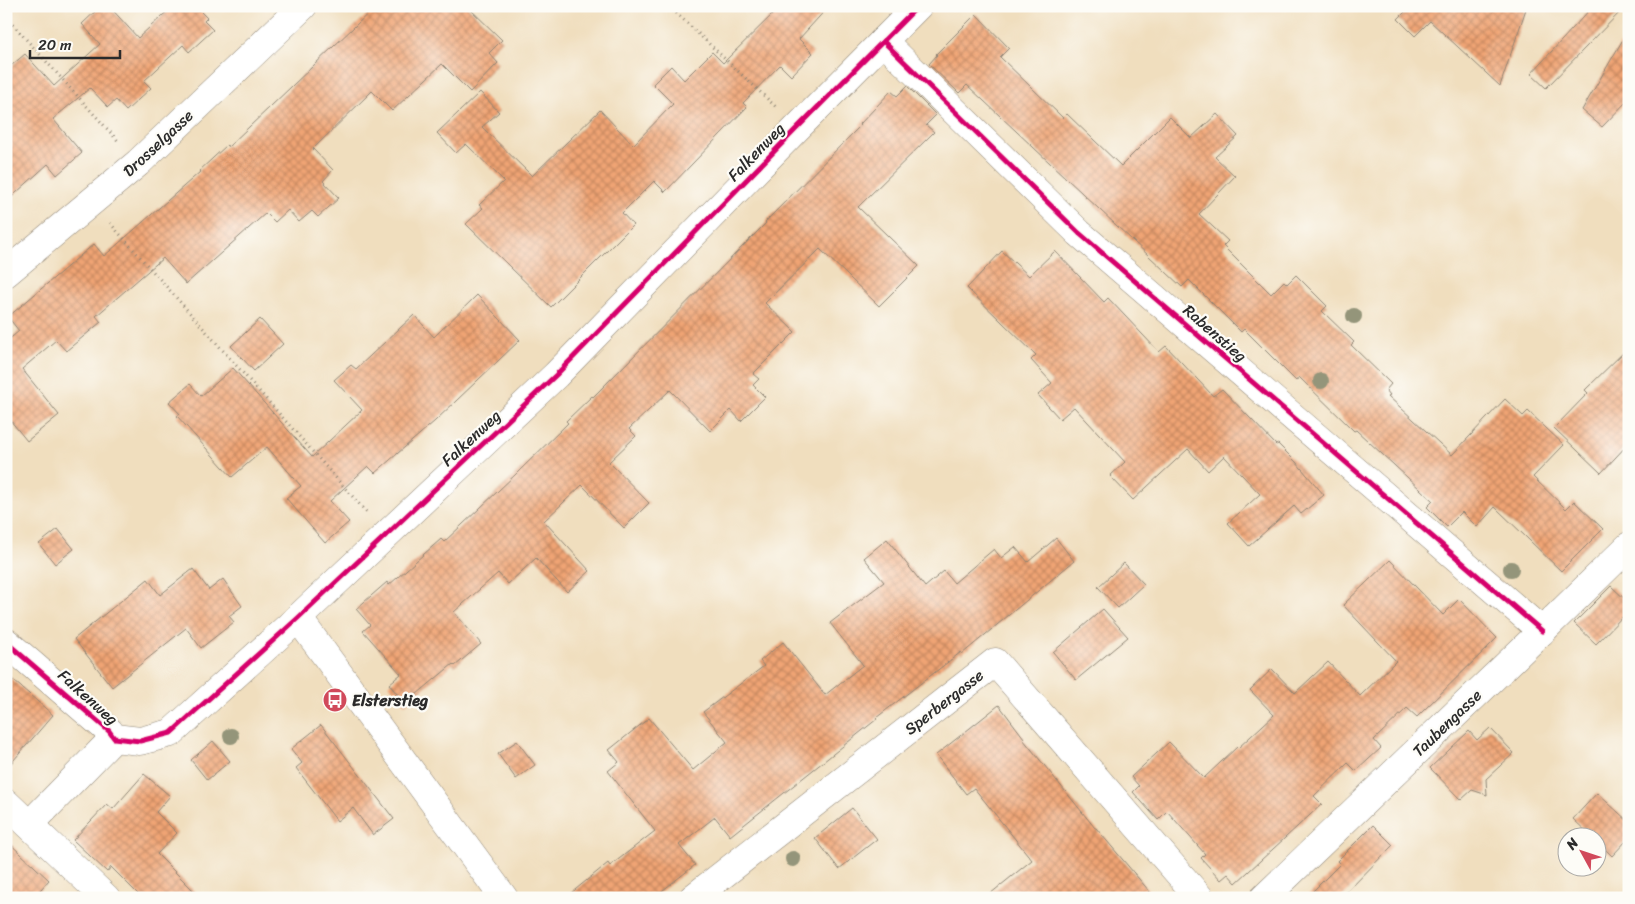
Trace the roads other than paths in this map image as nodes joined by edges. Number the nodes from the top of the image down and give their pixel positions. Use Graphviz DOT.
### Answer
graph roads {
  1 [pos="303,6"];
  2 [pos="918,6"];
  3 [pos="883,41"];
  4 [pos="6,273"];
  5 [pos="1629,546"];
  6 [pos="298,618"];
  7 [pos="1542,631"];
  8 [pos="6,642"];
  9 [pos="114,738"];
  10 [pos="6,803"];
  11 [pos="30,824"];
  12 [pos="106,898"];
  13 [pos="504,898"];
  14 [pos="693,898"];
  15 [pos="1200,898"];
  16 [pos="1264,898"];
  1 -- 4 [label="street, Drosselgasse"];
  2 -- 3 [label="street, Falkenweg"];
  3 -- 6 [label="street, Falkenweg"];
  3 -- 7 [label="street, Rabenstieg"];
  5 -- 7 [label="street, Taubengasse"];
  6 -- 9 [label="street, Falkenweg"];
  6 -- 13 [label="street"];
  7 -- 16 [label="street, Taubengasse"];
  8 -- 9 [label="street, Falkenweg"];
  9 -- 11 [label="street"];
  10 -- 11 [label="street"];
  11 -- 12 [label="street"];
  14 -- 15 [label="street, Sperbergasse"];
}
